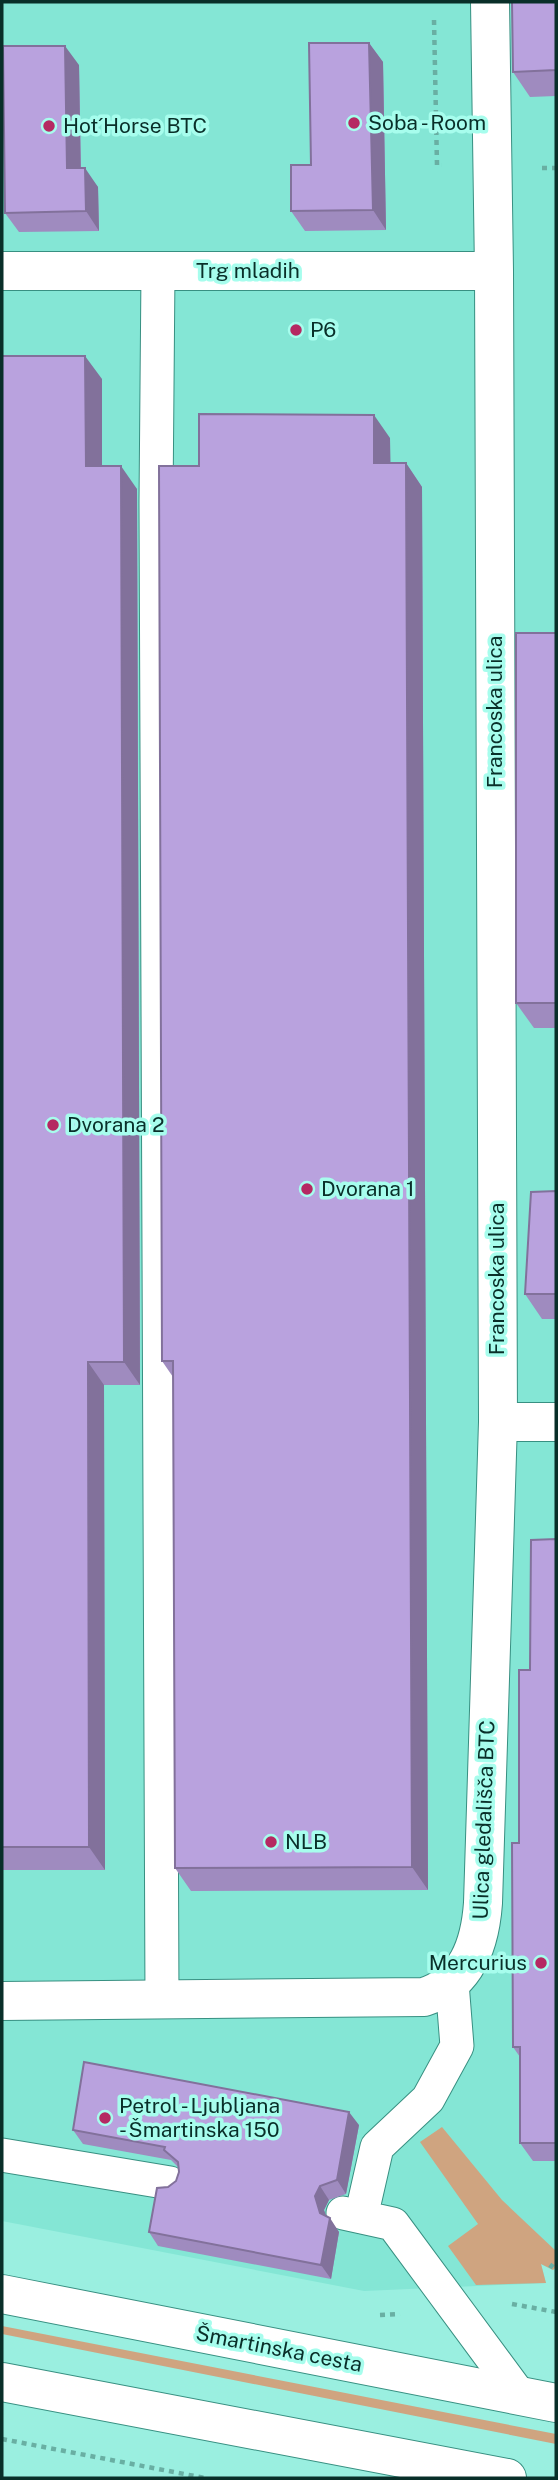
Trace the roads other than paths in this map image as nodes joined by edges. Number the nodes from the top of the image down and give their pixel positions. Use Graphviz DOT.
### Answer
graph roads {
  1 [pos="489,2"];
  2 [pos="2,271"];
  3 [pos="158,271"];
  4 [pos="494,271"];
  5 [pos="498,1422"];
  6 [pos="556,1422"];
  7 [pos="452,1983"];
  8 [pos="162,2000"];
  9 [pos="2,2001"];
  10 [pos="2,2155"];
  11 [pos="170,2183"];
  12 [pos="2,2294"];
  13 [pos="2,2382"];
  14 [pos="538,2400"];
  15 [pos="507,2478"];
  1 -- 4 [label="street, Francoska ulica"];
  2 -- 3 [label="street, Trg mladih"];
  3 -- 4 [label="street, Trg mladih"];
  3 -- 8 [label="lane"];
  4 -- 5 [label="street, Francoska ulica"];
  5 -- 6 [label="street"];
  5 -- 7 [label="street, Ulica gledališča BTC"];
  7 -- 8 [label="street"];
  7 -- 14 [label="lane"];
  8 -- 9 [label="street"];
  10 -- 11 [label="lane"];
  12 -- 14 [label="street, Šmartinska cesta"];
  13 -- 15 [label="street"];
}
